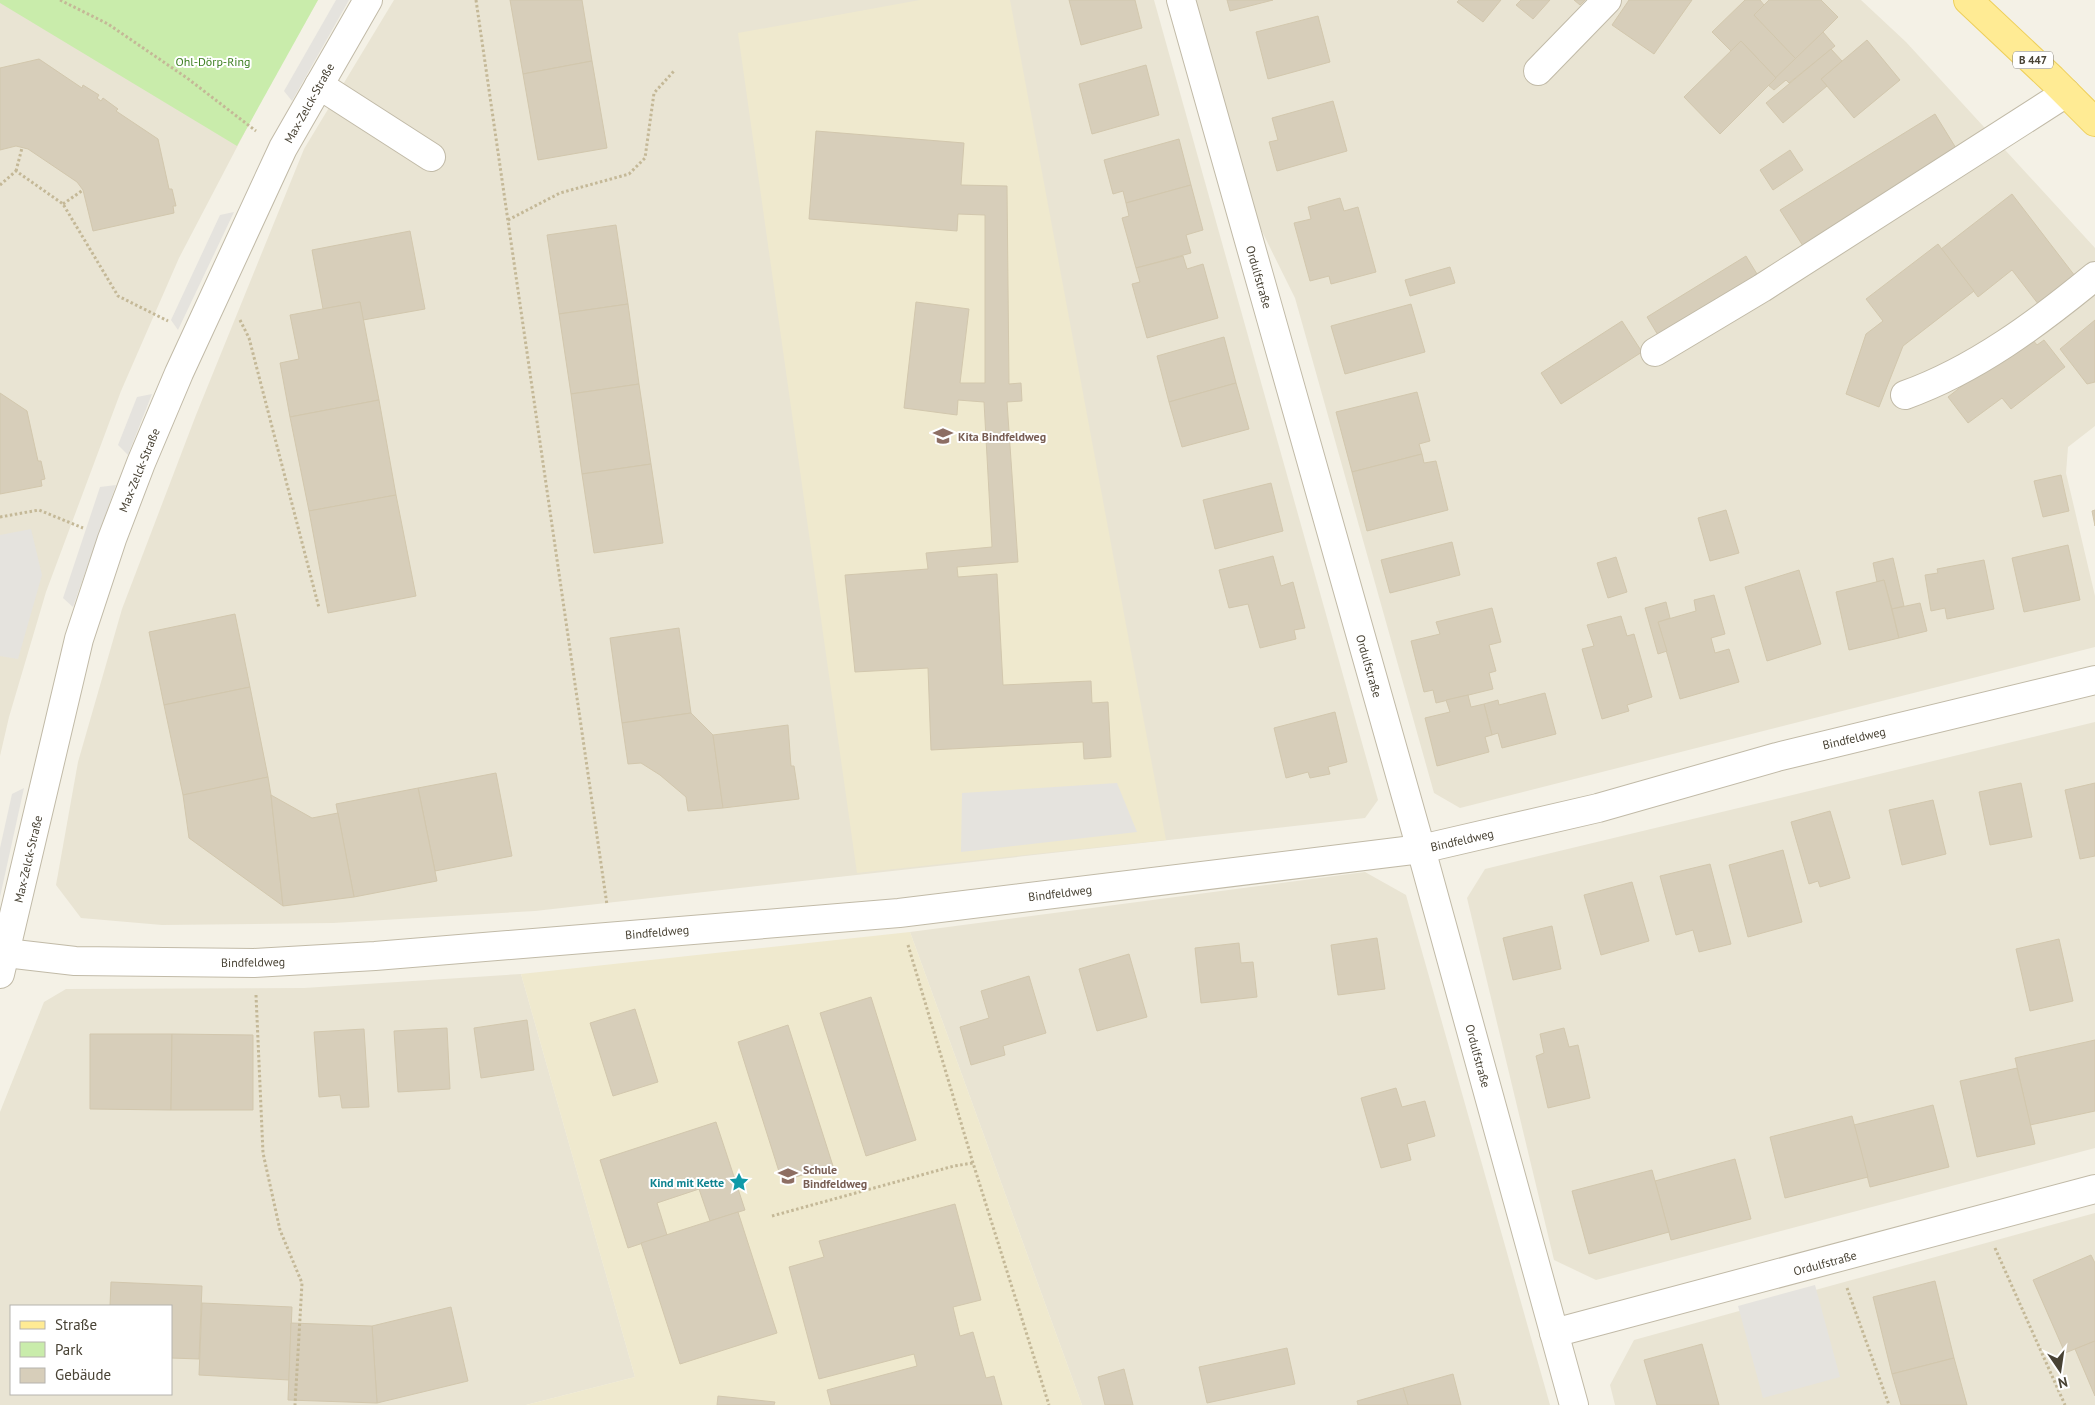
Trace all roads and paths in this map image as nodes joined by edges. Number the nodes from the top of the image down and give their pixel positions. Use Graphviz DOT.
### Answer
graph roads {
  1 [pos="60,0"];
  2 [pos="368,0"];
  3 [pos="476,0"];
  4 [pos="1181,0"];
  5 [pos="1607,0"];
  6 [pos="1968,0"];
  7 [pos="674,71"];
  8 [pos="1538,71"];
  9 [pos="318,85"];
  10 [pos="2066,93"];
  11 [pos="2095,122"];
  12 [pos="22,148"];
  13 [pos="283,148"];
  14 [pos="431,157"];
  15 [pos="16,171"];
  16 [pos="0,185"];
  17 [pos="83,190"];
  18 [pos="63,204"];
  19 [pos="508,220"];
  20 [pos="2095,276"];
  21 [pos="221,282"];
  22 [pos="196,334"];
  23 [pos="1655,352"];
  24 [pos="1905,395"];
  25 [pos="0,517"];
  26 [pos="112,540"];
  27 [pos="319,608"];
  28 [pos="2095,680"];
  29 [pos="1421,849"];
  30 [pos="608,910"];
  31 [pos="899,913"];
  32 [pos="3,964"];
  33 [pos="258,1028"];
  34 [pos="973,1163"];
  35 [pos="2095,1189"];
  36 [pos="772,1216"];
  37 [pos="1983,1220"];
  38 [pos="1837,1260"];
  39 [pos="1554,1334"];
  40 [pos="295,1405"];
  41 [pos="1049,1405"];
  42 [pos="1574,1405"];
  43 [pos="1889,1405"];
  44 [pos="2064,1405"];
  1 -- 13 [label="path"];
  2 -- 9 [label="street, Max-Zelck-Straße"];
  3 -- 19 [label="path"];
  4 -- 29 [label="street, Ordulfstraße"];
  5 -- 8 [label="street"];
  6 -- 10 [label="main road, B 447"];
  7 -- 19 [label="path"];
  9 -- 13 [label="street, Max-Zelck-Straße"];
  9 -- 14 [label="street"];
  10 -- 11 [label="main road, B 447"];
  10 -- 23 [label="street"];
  12 -- 15 [label="path"];
  13 -- 21 [label="street, Max-Zelck-Straße"];
  15 -- 16 [label="path"];
  15 -- 18 [label="path"];
  17 -- 18 [label="path"];
  18 -- 22 [label="path"];
  19 -- 30 [label="path"];
  20 -- 24 [label="street"];
  21 -- 22 [label="street, Max-Zelck-Straße"];
  21 -- 27 [label="path"];
  22 -- 26 [label="street, Max-Zelck-Straße"];
  25 -- 26 [label="path"];
  26 -- 32 [label="street, Max-Zelck-Straße"];
  28 -- 29 [label="street, Bindfeldweg"];
  29 -- 31 [label="street, Bindfeldweg"];
  29 -- 39 [label="street, Ordulfstraße"];
  31 -- 32 [label="street, Bindfeldweg"];
  31 -- 34 [label="path"];
  33 -- 40 [label="path"];
  34 -- 36 [label="path"];
  34 -- 41 [label="path"];
  35 -- 37 [label="street, Ordulfstraße"];
  37 -- 38 [label="street, Ordulfstraße"];
  37 -- 44 [label="path"];
  38 -- 39 [label="street, Ordulfstraße"];
  38 -- 43 [label="path"];
  39 -- 42 [label="street, Ordulfstraße"];
}
